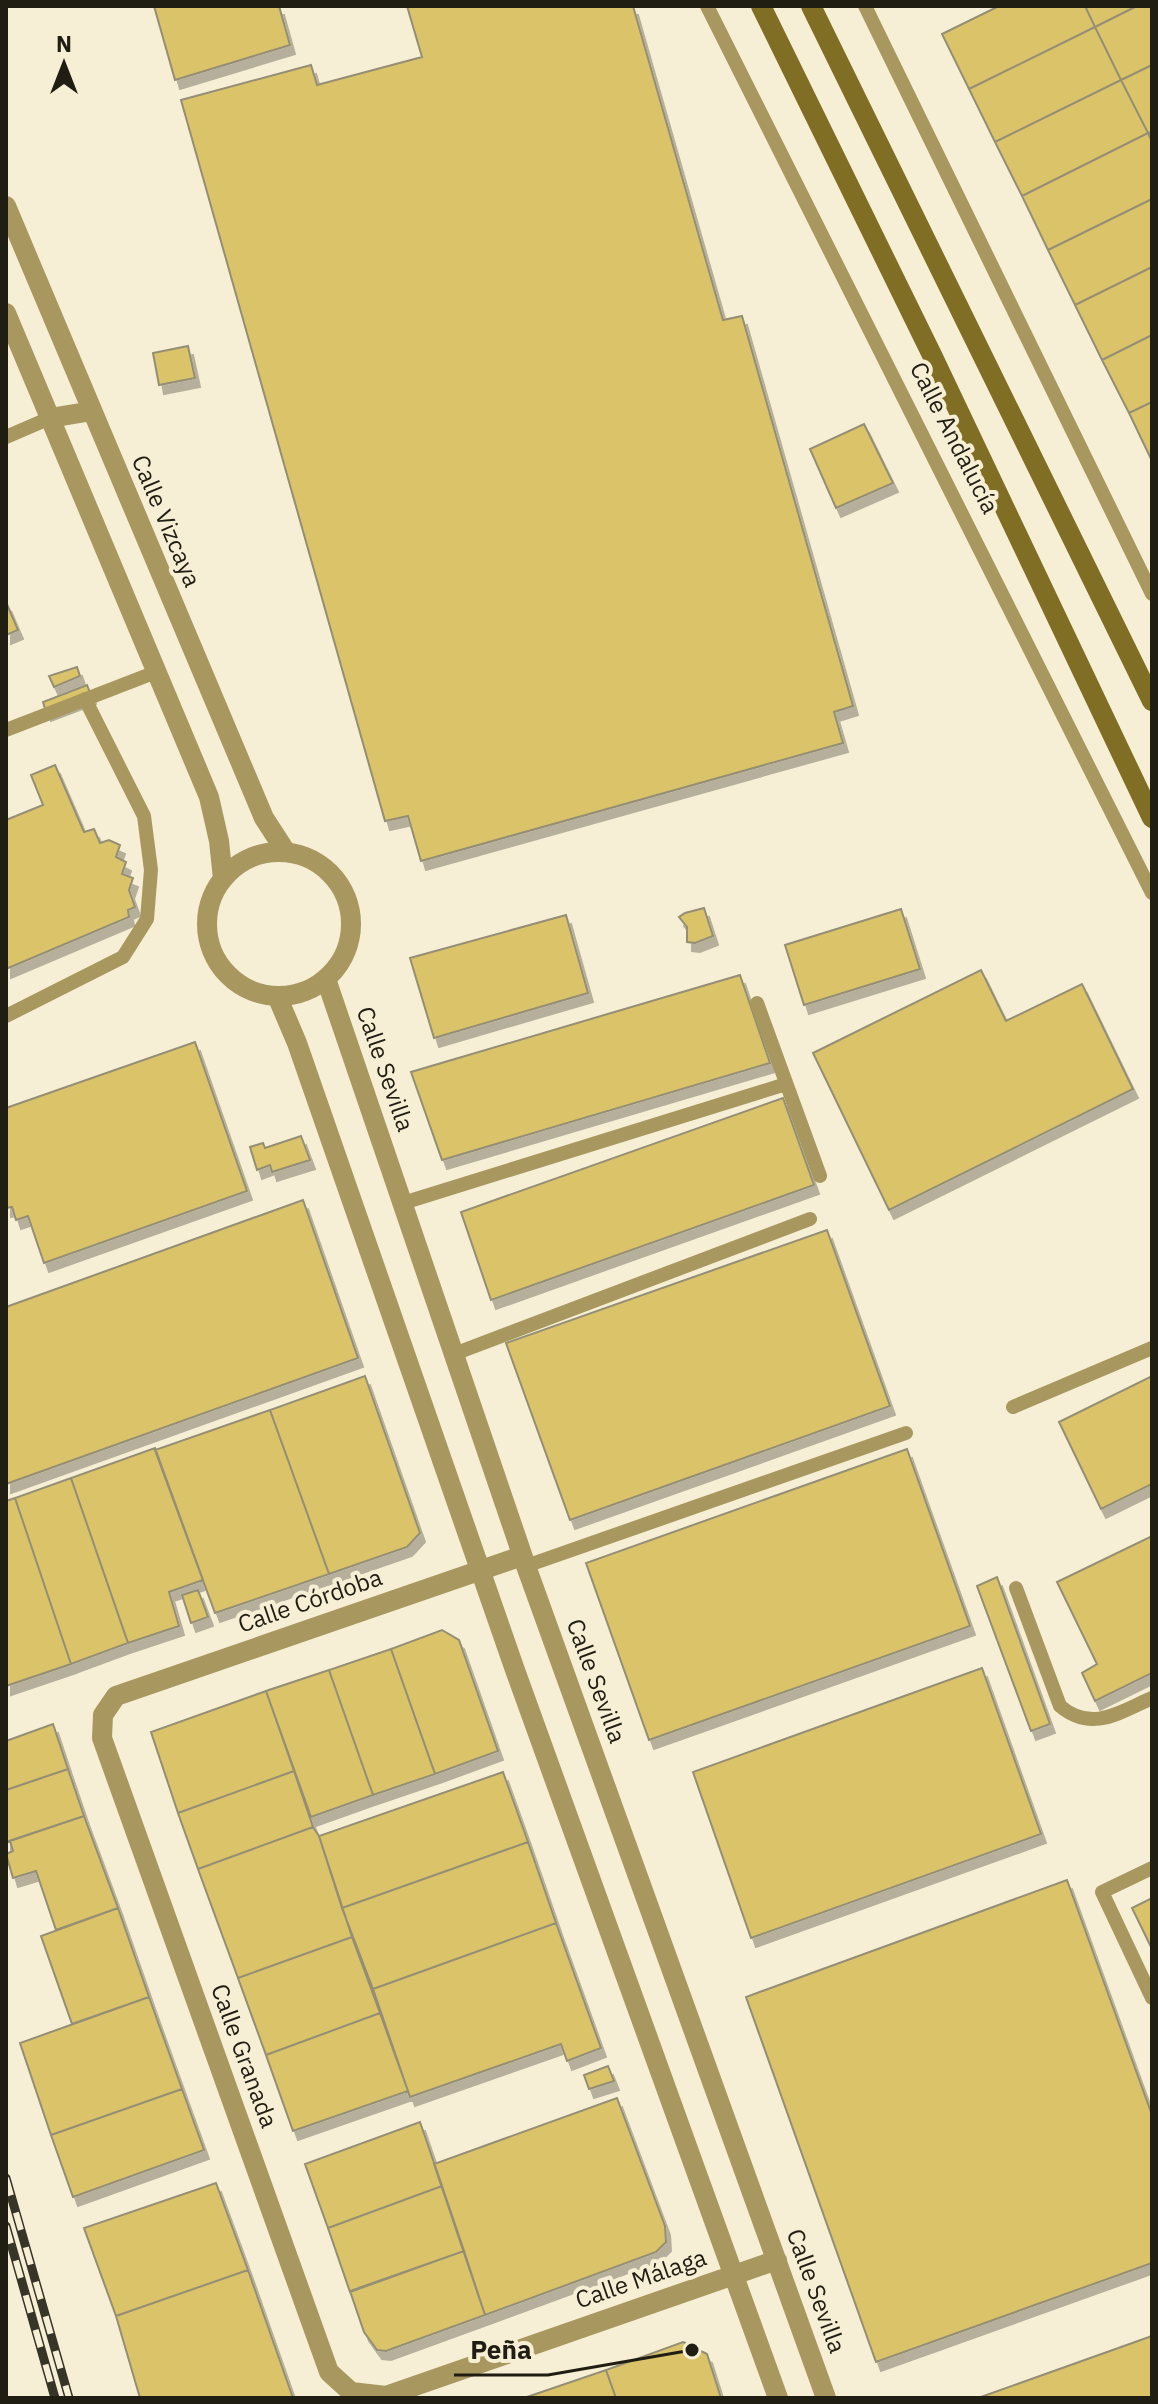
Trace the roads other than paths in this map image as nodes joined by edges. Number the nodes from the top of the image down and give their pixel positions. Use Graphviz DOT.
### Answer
graph roads {
  1 [pos="707,6"];
  2 [pos="761,6"];
  3 [pos="811,6"];
  4 [pos="865,6"];
  5 [pos="6,206"];
  6 [pos="6,313"];
  7 [pos="92,411"];
  8 [pos="50,418"];
  9 [pos="6,437"];
  10 [pos="1152,594"];
  11 [pos="156,672"];
  12 [pos="85,699"];
  13 [pos="1152,701"];
  14 [pos="6,730"];
  15 [pos="1152,818"];
  16 [pos="286,852"];
  17 [pos="223,879"];
  18 [pos="1152,893"];
  19 [pos="326,979"];
  20 [pos="277,996"];
  21 [pos="757,1003"];
  22 [pos="6,1016"];
  23 [pos="786,1084"];
  24 [pos="820,1176"];
  25 [pos="403,1203"];
  26 [pos="810,1219"];
  27 [pos="1152,1348"];
  28 [pos="454,1354"];
  29 [pos="1013,1407"];
  30 [pos="906,1433"];
  31 [pos="524,1561"];
  32 [pos="480,1569"];
  33 [pos="1016,1588"];
  34 [pos="116,1696"];
  35 [pos="1152,1698"];
  36 [pos="1152,1868"];
  37 [pos="1152,1998"];
  38 [pos="777,2260"];
  39 [pos="734,2274"];
  40 [pos="386,2396"];
  41 [pos="778,2398"];
  42 [pos="826,2398"];
  1 -- 18 [label="lane, Calle Andalucía"];
  2 -- 15 [label="main road, Calle Andalucía"];
  3 -- 13 [label="main road"];
  4 -- 10 [label="lane"];
  5 -- 7 [label="street, Calle Vizcaya"];
  6 -- 8 [label="street"];
  7 -- 8 [label="street"];
  7 -- 16 [label="street, Calle Vizcaya"];
  8 -- 9 [label="lane"];
  8 -- 11 [label="street"];
  11 -- 12 [label="lane"];
  11 -- 17 [label="street"];
  12 -- 14 [label="lane"];
  12 -- 22 [label="lane"];
  16 -- 17 [label="street"];
  16 -- 19 [label="street"];
  17 -- 20 [label="street"];
  19 -- 20 [label="street"];
  19 -- 25 [label="street, Calle Sevilla"];
  20 -- 32 [label="street"];
  21 -- 23 [label="lane"];
  23 -- 24 [label="lane"];
  23 -- 25 [label="lane"];
  25 -- 28 [label="street, Calle Sevilla"];
  26 -- 28 [label="lane"];
  27 -- 29 [label="lane"];
  28 -- 31 [label="street, Calle Sevilla"];
  30 -- 31 [label="lane"];
  31 -- 32 [label="street, Calle Córdoba"];
  31 -- 38 [label="street, Calle Sevilla"];
  32 -- 34 [label="street, Calle Córdoba"];
  32 -- 39 [label="street"];
  33 -- 35 [label="lane"];
  34 -- 40 [label="street, Calle Granada"];
  36 -- 37 [label="lane"];
  38 -- 39 [label="street, Calle Málaga"];
  38 -- 42 [label="street, Calle Sevilla"];
  39 -- 40 [label="street, Calle Málaga"];
  39 -- 41 [label="street"];
}
